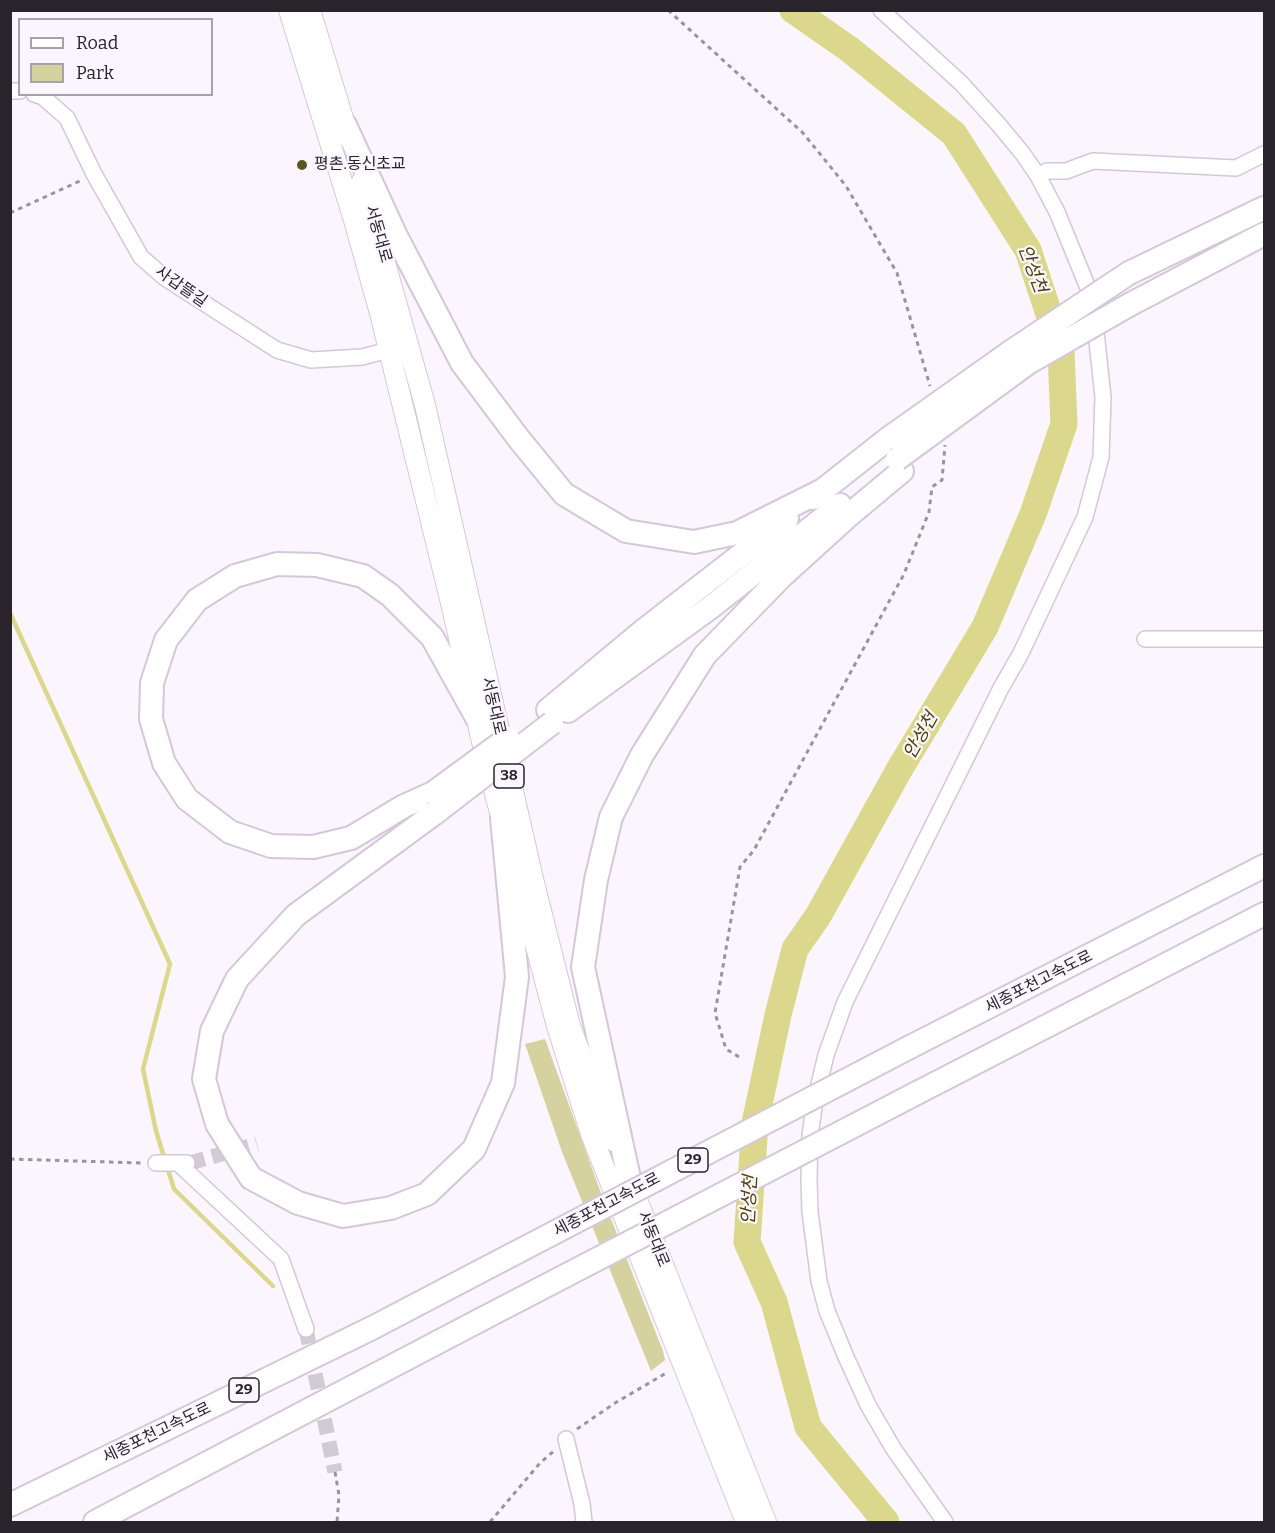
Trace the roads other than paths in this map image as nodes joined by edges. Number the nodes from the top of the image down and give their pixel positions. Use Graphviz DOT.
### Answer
graph roads {
  1 [pos="289,10"];
  2 [pos="310,10"];
  3 [pos="881,10"];
  4 [pos="40,96"];
  5 [pos="345,125"];
  6 [pos="1264,154"];
  7 [pos="1038,176"];
  8 [pos="1264,208"];
  9 [pos="1264,234"];
  10 [pos="399,348"];
  11 [pos="900,465"];
  12 [pos="825,489"];
  13 [pos="1145,639"];
  14 [pos="1264,639"];
  15 [pos="550,716"];
  16 [pos="477,718"];
  17 [pos="434,803"];
  18 [pos="502,818"];
  19 [pos="1264,866"];
  20 [pos="1264,914"];
  21 [pos="156,1163"];
  22 [pos="628,1178"];
  23 [pos="306,1329"];
  24 [pos="566,1439"];
  25 [pos="10,1505"];
  26 [pos="95,1522"];
  27 [pos="584,1522"];
  28 [pos="746,1522"];
  29 [pos="766,1522"];
  30 [pos="945,1522"];
  1 -- 10 [label="main road, 서동대로 / 38"];
  2 -- 5 [label="main road, 서동대로 / 38"];
  3 -- 7 [label="street"];
  4 -- 10 [label="street, 사갑뜰길"];
  5 -- 10 [label="main road, 서동대로 / 38"];
  5 -- 12 [label="highway"];
  6 -- 7 [label="street"];
  7 -- 30 [label="street"];
  8 -- 12 [label="highway, bridge"];
  9 -- 11 [label="highway, bridge"];
  10 -- 16 [label="main road, 서동대로 / 38"];
  10 -- 22 [label="main road, 서동대로 / 38"];
  11 -- 15 [label="highway"];
  11 -- 22 [label="highway"];
  12 -- 15 [label="highway"];
  13 -- 14 [label="street"];
  15 -- 17 [label="highway, bridge"];
  16 -- 17 [label="highway"];
  16 -- 18 [label="main road, 서동대로 / 38"];
  17 -- 18 [label="highway"];
  18 -- 28 [label="main road, 서동대로 / 38"];
  19 -- 25 [label="highway, 세종포천고속도로 / 29, bridge"];
  20 -- 26 [label="highway, bridge"];
  21 -- 23 [label="street"];
  22 -- 29 [label="main road, 서동대로 / 38"];
  24 -- 27 [label="street"];
}
